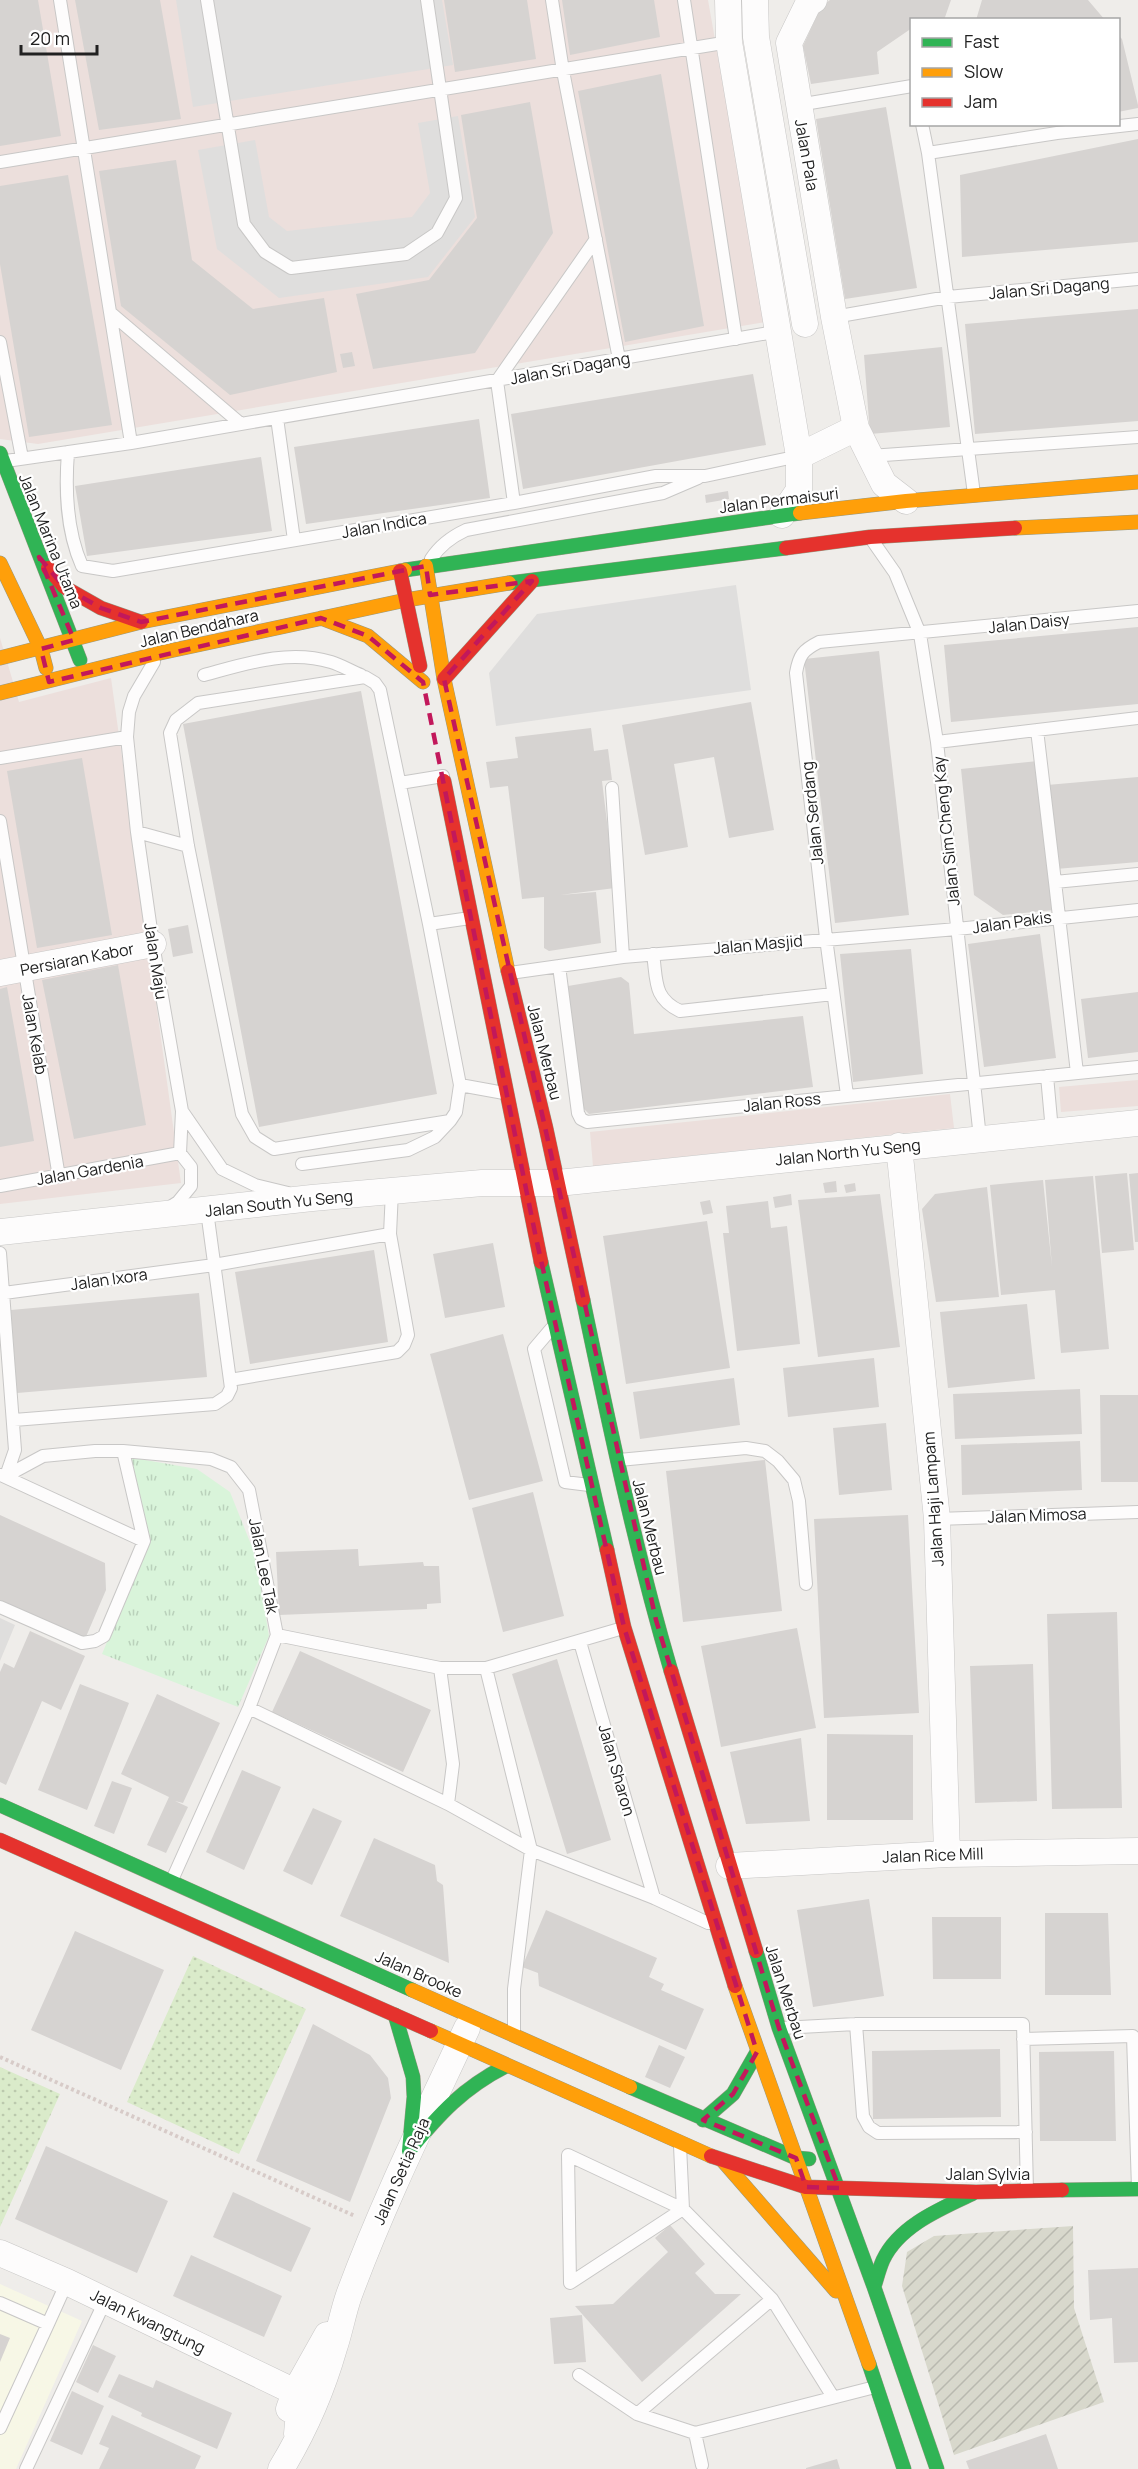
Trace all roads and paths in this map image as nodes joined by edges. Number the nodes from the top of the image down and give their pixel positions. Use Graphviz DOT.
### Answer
graph roads {
  1 [pos="60,0"];
  2 [pos="207,0"];
  3 [pos="427,0"];
  4 [pos="552,0"];
  5 [pos="684,0"];
  6 [pos="728,0"];
  7 [pos="755,0"];
  8 [pos="814,0"];
  9 [pos="756,37"];
  10 [pos="729,42"];
  11 [pos="693,49"];
  12 [pos="563,71"];
  13 [pos="910,86"];
  14 [pos="440,91"];
  15 [pos="798,105"];
  16 [pos="228,124"];
  17 [pos="1138,124"];
  18 [pos="1120,125"];
  19 [pos="922,126"];
  20 [pos="1105,126"];
  21 [pos="1056,129"];
  22 [pos="85,148"];
  23 [pos="928,153"];
  24 [pos="0,162"];
  25 [pos="596,239"];
  26 [pos="1138,279"];
  27 [pos="948,297"];
  28 [pos="112,314"];
  29 [pos="834,317"];
  30 [pos="805,324"];
  31 [pos="780,331"];
  32 [pos="736,339"];
  33 [pos="0,342"];
  34 [pos="619,360"];
  35 [pos="497,381"];
  36 [pos="277,418"];
  37 [pos="241,424"];
  38 [pos="856,428"];
  39 [pos="1138,436"];
  40 [pos="131,442"];
  41 [pos="968,450"];
  42 [pos="68,452"];
  43 [pos="800,456"];
  44 [pos="869,456"];
  45 [pos="1,457"];
  46 [pos="22,458"];
  47 [pos="705,476"];
  48 [pos="1138,482"];
  49 [pos="974,496"];
  50 [pos="906,501"];
  51 [pos="514,503"];
  52 [pos="782,514"];
  53 [pos="1138,522"];
  54 [pos="870,537"];
  55 [pos="294,540"];
  56 [pos="39,557"];
  57 [pos="1,566"];
  58 [pos="426,566"];
  59 [pos="400,571"];
  60 [pos="532,581"];
  61 [pos="0,585"];
  62 [pos="430,595"];
  63 [pos="406,600"];
  64 [pos="1138,611"];
  65 [pos="321,618"];
  66 [pos="141,622"];
  67 [pos="920,634"];
  68 [pos="74,640"];
  69 [pos="41,649"];
  70 [pos="159,653"];
  71 [pos="0,658"];
  72 [pos="84,673"];
  73 [pos="204,675"];
  74 [pos="365,677"];
  75 [pos="444,679"];
  76 [pos="49,681"];
  77 [pos="0,693"];
  78 [pos="1138,718"];
  79 [pos="1037,730"];
  80 [pos="127,737"];
  81 [pos="937,742"];
  82 [pos="0,758"];
  83 [pos="441,770"];
  84 [pos="400,783"];
  85 [pos="612,788"];
  86 [pos="0,820"];
  87 [pos="137,832"];
  88 [pos="188,846"];
  89 [pos="4,866"];
  90 [pos="1138,874"];
  91 [pos="1054,882"];
  92 [pos="1138,910"];
  93 [pos="472,918"];
  94 [pos="1058,918"];
  95 [pos="429,924"];
  96 [pos="957,929"];
  97 [pos="826,938"];
  98 [pos="153,944"];
  99 [pos="653,954"];
  100 [pos="623,957"];
  101 [pos="559,966"];
  102 [pos="12,971"];
  103 [pos="509,973"];
  104 [pos="833,994"];
  105 [pos="1138,1067"];
  106 [pos="1077,1073"];
  107 [pos="1047,1076"];
  108 [pos="974,1083"];
  109 [pos="460,1085"];
  110 [pos="506,1093"];
  111 [pos="847,1095"];
  112 [pos="182,1111"];
  113 [pos="450,1121"];
  114 [pos="1138,1123"];
  115 [pos="1052,1131"];
  116 [pos="980,1138"];
  117 [pos="899,1146"];
  118 [pos="180,1153"];
  119 [pos="302,1164"];
  120 [pos="59,1177"];
  121 [pos="525,1183"];
  122 [pos="558,1183"];
  123 [pos="0,1186"];
  124 [pos="392,1191"];
  125 [pos="312,1198"];
  126 [pos="207,1211"];
  127 [pos="153,1217"];
  128 [pos="0,1232"];
  129 [pos="390,1234"];
  130 [pos="0,1253"];
  131 [pos="214,1264"];
  132 [pos="564,1291"];
  133 [pos="4,1293"];
  134 [pos="556,1324"];
  135 [pos="230,1380"];
  136 [pos="14,1420"];
  137 [pos="123,1451"];
  138 [pos="617,1460"];
  139 [pos="3,1475"];
  140 [pos="593,1486"];
  141 [pos="1138,1512"];
  142 [pos="936,1519"];
  143 [pos="144,1541"];
  144 [pos="806,1584"];
  145 [pos="0,1607"];
  146 [pos="624,1627"];
  147 [pos="277,1635"];
  148 [pos="580,1642"];
  149 [pos="440,1668"];
  150 [pos="486,1668"];
  151 [pos="249,1708"];
  152 [pos="448,1804"];
  153 [pos="0,1805"];
  154 [pos="1,1843"];
  155 [pos="531,1850"];
  156 [pos="1138,1851"];
  157 [pos="946,1854"];
  158 [pos="729,1866"];
  159 [pos="171,1881"];
  160 [pos="654,1898"];
  161 [pos="715,1926"];
  162 [pos="394,2015"];
  163 [pos="473,2017"];
  164 [pos="856,2024"];
  165 [pos="779,2028"];
  166 [pos="514,2035"];
  167 [pos="1023,2039"];
  168 [pos="459,2046"];
  169 [pos="757,2052"];
  170 [pos="0,2057"];
  171 [pos="506,2066"];
  172 [pos="703,2120"];
  173 [pos="1026,2132"];
  174 [pos="680,2141"];
  175 [pos="409,2151"];
  176 [pos="795,2158"];
  177 [pos="828,2160"];
  178 [pos="723,2161"];
  179 [pos="806,2187"];
  180 [pos="838,2188"];
  181 [pos="1138,2189"];
  182 [pos="1027,2191"];
  183 [pos="976,2192"];
  184 [pos="683,2209"];
  185 [pos="376,2226"];
  186 [pos="0,2253"];
  187 [pos="67,2282"];
  188 [pos="874,2287"];
  189 [pos="348,2298"];
  190 [pos="772,2299"];
  191 [pos="105,2301"];
  192 [pos="0,2303"];
  193 [pos="849,2306"];
  194 [pos="48,2324"];
  195 [pos="334,2349"];
  196 [pos="579,2375"];
  197 [pos="877,2386"];
  198 [pos="295,2392"];
  199 [pos="832,2397"];
  200 [pos="637,2414"];
  201 [pos="0,2428"];
  202 [pos="694,2433"];
  203 [pos="297,2444"];
  204 [pos="702,2465"];
  205 [pos="26,2469"];
  206 [pos="270,2469"];
  207 [pos="281,2469"];
  208 [pos="904,2469"];
  209 [pos="937,2469"];
  1 -- 22 [label="lane"];
  2 -- 16 [label="lane"];
  3 -- 14 [label="lane"];
  4 -- 12 [label="lane"];
  5 -- 11 [label="lane"];
  6 -- 10 [label="street"];
  7 -- 9 [label="street"];
  8 -- 15 [label="street, Jalan Pala"];
  9 -- 10 [label="street"];
  9 -- 30 [label="street"];
  10 -- 11 [label="lane"];
  10 -- 31 [label="street"];
  11 -- 12 [label="lane"];
  11 -- 32 [label="lane"];
  12 -- 14 [label="lane"];
  12 -- 25 [label="lane"];
  13 -- 15 [label="lane"];
  14 -- 16 [label="lane"];
  14 -- 16 [label="lane"];
  15 -- 29 [label="street, Jalan Pala"];
  16 -- 22 [label="lane"];
  17 -- 18 [label="lane"];
  19 -- 23 [label="lane"];
  20 -- 21 [label="lane"];
  21 -- 23 [label="lane"];
  22 -- 24 [label="lane"];
  22 -- 28 [label="lane"];
  23 -- 27 [label="lane"];
  25 -- 34 [label="lane"];
  25 -- 35 [label="lane"];
  26 -- 27 [label="lane, Jalan Sri Dagang"];
  27 -- 29 [label="lane, Jalan Sri Dagang"];
  27 -- 41 [label="lane"];
  28 -- 37 [label="lane"];
  28 -- 40 [label="lane"];
  29 -- 30 [label="street, Jalan Sri Dagang"];
  29 -- 38 [label="street, Jalan Pala"];
  30 -- 31 [label="street, Jalan Sri Dagang"];
  31 -- 32 [label="lane, Jalan Sri Dagang"];
  31 -- 43 [label="street"];
  32 -- 34 [label="lane, Jalan Sri Dagang"];
  33 -- 46 [label="lane"];
  34 -- 35 [label="lane, Jalan Sri Dagang"];
  35 -- 36 [label="lane, Jalan Sri Dagang"];
  35 -- 51 [label="lane"];
  36 -- 37 [label="lane, Jalan Sri Dagang"];
  36 -- 55 [label="lane"];
  37 -- 40 [label="lane, Jalan Sri Dagang"];
  38 -- 43 [label="street"];
  38 -- 44 [label="street, Jalan Pala"];
  39 -- 41 [label="lane"];
  40 -- 42 [label="lane, Jalan Sri Dagang"];
  41 -- 44 [label="lane"];
  41 -- 49 [label="lane"];
  42 -- 46 [label="lane, Jalan Sri Dagang"];
  42 -- 55 [label="lane, Jalan Indica"];
  43 -- 47 [label="lane, Jalan Indica"];
  43 -- 52 [label="street"];
  44 -- 50 [label="street, Jalan Pala"];
  45 -- 46 [label="lane, Jalan Sri Dagang"];
  45 -- 56 [label="street, Jalan Marina Utama"];
  47 -- 51 [label="lane, Jalan Indica"];
  47 -- 58 [label="lane"];
  48 -- 49 [label="street, Jalan Permaisuri"];
  49 -- 50 [label="street, Jalan Permaisuri"];
  50 -- 52 [label="street, Jalan Permaisuri"];
  51 -- 55 [label="lane, Jalan Indica"];
  52 -- 58 [label="street, Jalan Permaisuri"];
  53 -- 54 [label="street"];
  54 -- 60 [label="street"];
  54 -- 67 [label="lane, Jalan Sim Cheng Kay"];
  56 -- 66 [label="street"];
  56 -- 68 [label="street, Jalan Marina Utama"];
  57 -- 61 [label="street"];
  57 -- 69 [label="street"];
  58 -- 59 [label="street, Jalan Permaisuri"];
  58 -- 62 [label="street, Jalan Merbau"];
  59 -- 63 [label="street"];
  59 -- 66 [label="street, Jalan Bendahara"];
  60 -- 62 [label="street"];
  60 -- 75 [label="street"];
  62 -- 63 [label="street, Jalan Bendahara"];
  62 -- 75 [label="street, Jalan Merbau"];
  63 -- 65 [label="street, Jalan Bendahara"];
  63 -- 65 [label="street"];
  64 -- 67 [label="lane, Jalan Daisy"];
  65 -- 70 [label="street, Jalan Bendahara"];
  66 -- 68 [label="street, Jalan Bendahara"];
  67 -- 81 [label="lane, Jalan Sim Cheng Kay"];
  67 -- 97 [label="lane, Jalan Serdang"];
  68 -- 69 [label="street, Jalan Bendahara"];
  68 -- 72 [label="street, Jalan Marina Utama"];
  69 -- 71 [label="street, Jalan Bendahara"];
  69 -- 76 [label="street"];
  70 -- 72 [label="street, Jalan Bendahara"];
  70 -- 80 [label="lane, Jalan Maju"];
  72 -- 76 [label="street, Jalan Bendahara"];
  73 -- 74 [label="lane"];
  74 -- 84 [label="lane"];
  74 -- 88 [label="lane"];
  75 -- 103 [label="street, Jalan Merbau"];
  76 -- 77 [label="street, Jalan Bendahara"];
  78 -- 79 [label="lane"];
  79 -- 81 [label="lane"];
  79 -- 91 [label="lane, Jalan Pakis"];
  80 -- 82 [label="lane"];
  80 -- 87 [label="lane, Jalan Maju"];
  81 -- 96 [label="lane, Jalan Sim Cheng Kay"];
  83 -- 84 [label="lane"];
  83 -- 93 [label="street, Jalan Merbau"];
  84 -- 95 [label="lane"];
  85 -- 100 [label="lane"];
  86 -- 89 [label="lane, Jalan Kelab"];
  87 -- 88 [label="lane"];
  87 -- 98 [label="lane, Jalan Maju"];
  88 -- 113 [label="lane"];
  89 -- 102 [label="lane, Jalan Kelab"];
  90 -- 91 [label="lane"];
  91 -- 94 [label="lane, Jalan Pakis"];
  92 -- 94 [label="lane"];
  93 -- 95 [label="lane"];
  93 -- 110 [label="street, Jalan Merbau"];
  94 -- 96 [label="lane, Jalan Pakis"];
  94 -- 106 [label="lane"];
  95 -- 109 [label="lane"];
  96 -- 97 [label="lane, Jalan Masjid"];
  96 -- 108 [label="lane, Jalan Sim Cheng Kay"];
  97 -- 99 [label="lane, Jalan Masjid"];
  97 -- 104 [label="lane, Jalan Serdang"];
  98 -- 102 [label="street, Persiaran Kabor"];
  98 -- 112 [label="lane, Jalan Maju"];
  99 -- 100 [label="lane, Jalan Masjid"];
  99 -- 104 [label="lane"];
  100 -- 101 [label="lane, Jalan Masjid"];
  101 -- 103 [label="lane, Jalan Masjid"];
  101 -- 111 [label="lane, Jalan Ross"];
  102 -- 120 [label="lane, Jalan Kelab"];
  103 -- 122 [label="street, Jalan Merbau"];
  104 -- 111 [label="lane, Jalan Serdang"];
  105 -- 106 [label="lane, Jalan Ross"];
  106 -- 107 [label="lane, Jalan Ross"];
  107 -- 108 [label="lane, Jalan Ross"];
  107 -- 115 [label="lane"];
  108 -- 111 [label="lane, Jalan Ross"];
  108 -- 116 [label="lane, Jalan Sim Cheng Kay"];
  109 -- 110 [label="lane"];
  109 -- 113 [label="lane"];
  110 -- 121 [label="street, Jalan Merbau"];
  112 -- 118 [label="lane"];
  112 -- 125 [label="lane, Jalan Maju"];
  113 -- 119 [label="lane"];
  114 -- 115 [label="street, Jalan North Yu Seng"];
  115 -- 116 [label="street, Jalan North Yu Seng"];
  116 -- 117 [label="street, Jalan North Yu Seng"];
  117 -- 122 [label="street, Jalan North Yu Seng"];
  117 -- 142 [label="street, Jalan Haji Lampam"];
  118 -- 120 [label="lane, Jalan Gardenia"];
  118 -- 127 [label="lane"];
  120 -- 123 [label="lane, Jalan Gardenia"];
  121 -- 122 [label="street, Jalan South Yu Seng"];
  121 -- 124 [label="street, Jalan South Yu Seng"];
  121 -- 132 [label="street, Jalan Merbau"];
  122 -- 132 [label="street, Jalan Merbau"];
  124 -- 125 [label="street, Jalan South Yu Seng"];
  124 -- 129 [label="lane"];
  125 -- 126 [label="street, Jalan South Yu Seng"];
  126 -- 127 [label="street, Jalan South Yu Seng"];
  126 -- 131 [label="lane"];
  127 -- 128 [label="street, Jalan South Yu Seng"];
  129 -- 131 [label="lane, Jalan Ixora"];
  129 -- 135 [label="lane"];
  130 -- 133 [label="lane"];
  131 -- 133 [label="lane, Jalan Ixora"];
  131 -- 135 [label="lane"];
  132 -- 134 [label="street, Jalan Merbau"];
  132 -- 138 [label="street, Jalan Merbau"];
  133 -- 136 [label="lane"];
  134 -- 140 [label="street, Jalan Merbau"];
  134 -- 140 [label="lane"];
  135 -- 136 [label="lane"];
  136 -- 139 [label="lane"];
  137 -- 139 [label="lane, Jalan Lee Tak"];
  137 -- 143 [label="lane"];
  137 -- 147 [label="lane, Jalan Lee Tak"];
  138 -- 144 [label="lane"];
  138 -- 158 [label="street, Jalan Merbau"];
  139 -- 143 [label="lane"];
  140 -- 146 [label="street, Jalan Merbau"];
  141 -- 142 [label="lane, Jalan Mimosa"];
  142 -- 157 [label="street, Jalan Haji Lampam"];
  143 -- 145 [label="lane"];
  146 -- 148 [label="lane"];
  146 -- 161 [label="street, Jalan Merbau"];
  147 -- 149 [label="lane"];
  147 -- 151 [label="lane, Jalan Lee Tak"];
  148 -- 150 [label="lane"];
  148 -- 160 [label="lane, Jalan Sharon"];
  149 -- 150 [label="lane"];
  149 -- 152 [label="lane"];
  150 -- 155 [label="lane"];
  151 -- 152 [label="lane"];
  151 -- 159 [label="lane, Jalan Lee Tak"];
  152 -- 155 [label="lane"];
  153 -- 159 [label="street, Jalan Brooke"];
  154 -- 162 [label="street"];
  155 -- 160 [label="lane"];
  155 -- 166 [label="lane"];
  156 -- 157 [label="street, Jalan Rice Mill"];
  157 -- 158 [label="street, Jalan Rice Mill"];
  158 -- 165 [label="street, Jalan Merbau"];
  159 -- 163 [label="street, Jalan Brooke"];
  160 -- 161 [label="lane"];
  161 -- 169 [label="street, Jalan Merbau"];
  162 -- 168 [label="street"];
  162 -- 175 [label="street"];
  163 -- 166 [label="street, Jalan Brooke"];
  163 -- 168 [label="street, Jalan Setia Raja"];
  164 -- 165 [label="lane"];
  164 -- 167 [label="lane"];
  164 -- 173 [label="lane"];
  165 -- 177 [label="street, Jalan Merbau"];
  166 -- 172 [label="street, Jalan Brooke"];
  167 -- 173 [label="lane"];
  167 -- 181 [label="lane"];
  168 -- 171 [label="street"];
  168 -- 175 [label="street, Jalan Setia Raja"];
  169 -- 172 [label="street"];
  169 -- 176 [label="street, Jalan Merbau"];
  170 -- 185 [label="path"];
  171 -- 174 [label="street"];
  171 -- 175 [label="street"];
  172 -- 176 [label="street, Jalan Brooke"];
  173 -- 182 [label="lane"];
  174 -- 178 [label="street"];
  174 -- 184 [label="lane"];
  175 -- 185 [label="street, Jalan Setia Raja"];
  176 -- 177 [label="street, Jalan Brooke"];
  176 -- 179 [label="street, Jalan Merbau"];
  177 -- 180 [label="street, Jalan Merbau"];
  178 -- 179 [label="street"];
  178 -- 193 [label="street"];
  179 -- 180 [label="street, Jalan Sylvia"];
  179 -- 193 [label="street, Jalan Merbau"];
  180 -- 183 [label="street, Jalan Sylvia"];
  180 -- 188 [label="street, Jalan Merbau"];
  181 -- 182 [label="street, Jalan Sylvia"];
  182 -- 183 [label="street, Jalan Sylvia"];
  183 -- 188 [label="street"];
  184 -- 184 [label="lane"];
  184 -- 190 [label="lane"];
  185 -- 189 [label="street, Jalan Setia Raja"];
  186 -- 187 [label="street, Jalan Kwangtung"];
  187 -- 191 [label="street, Jalan Kwangtung"];
  187 -- 194 [label="lane"];
  188 -- 209 [label="street, Jalan Merbau"];
  189 -- 195 [label="street, Jalan Setia Raja"];
  189 -- 198 [label="street, Jalan Setia Raja"];
  190 -- 199 [label="lane"];
  190 -- 200 [label="lane"];
  191 -- 198 [label="street, Jalan Kwangtung"];
  191 -- 205 [label="lane"];
  192 -- 194 [label="lane"];
  193 -- 197 [label="street, Jalan Merbau"];
  194 -- 201 [label="lane"];
  195 -- 198 [label="street"];
  195 -- 203 [label="street, Jalan Setia Raja"];
  196 -- 200 [label="lane"];
  197 -- 199 [label="lane"];
  197 -- 208 [label="street, Jalan Merbau"];
  198 -- 203 [label="street"];
  198 -- 206 [label="street, Jalan Setia Raja"];
  199 -- 202 [label="lane"];
  200 -- 202 [label="lane"];
  202 -- 204 [label="lane"];
  203 -- 207 [label="street, Jalan Setia Raja"];
}
